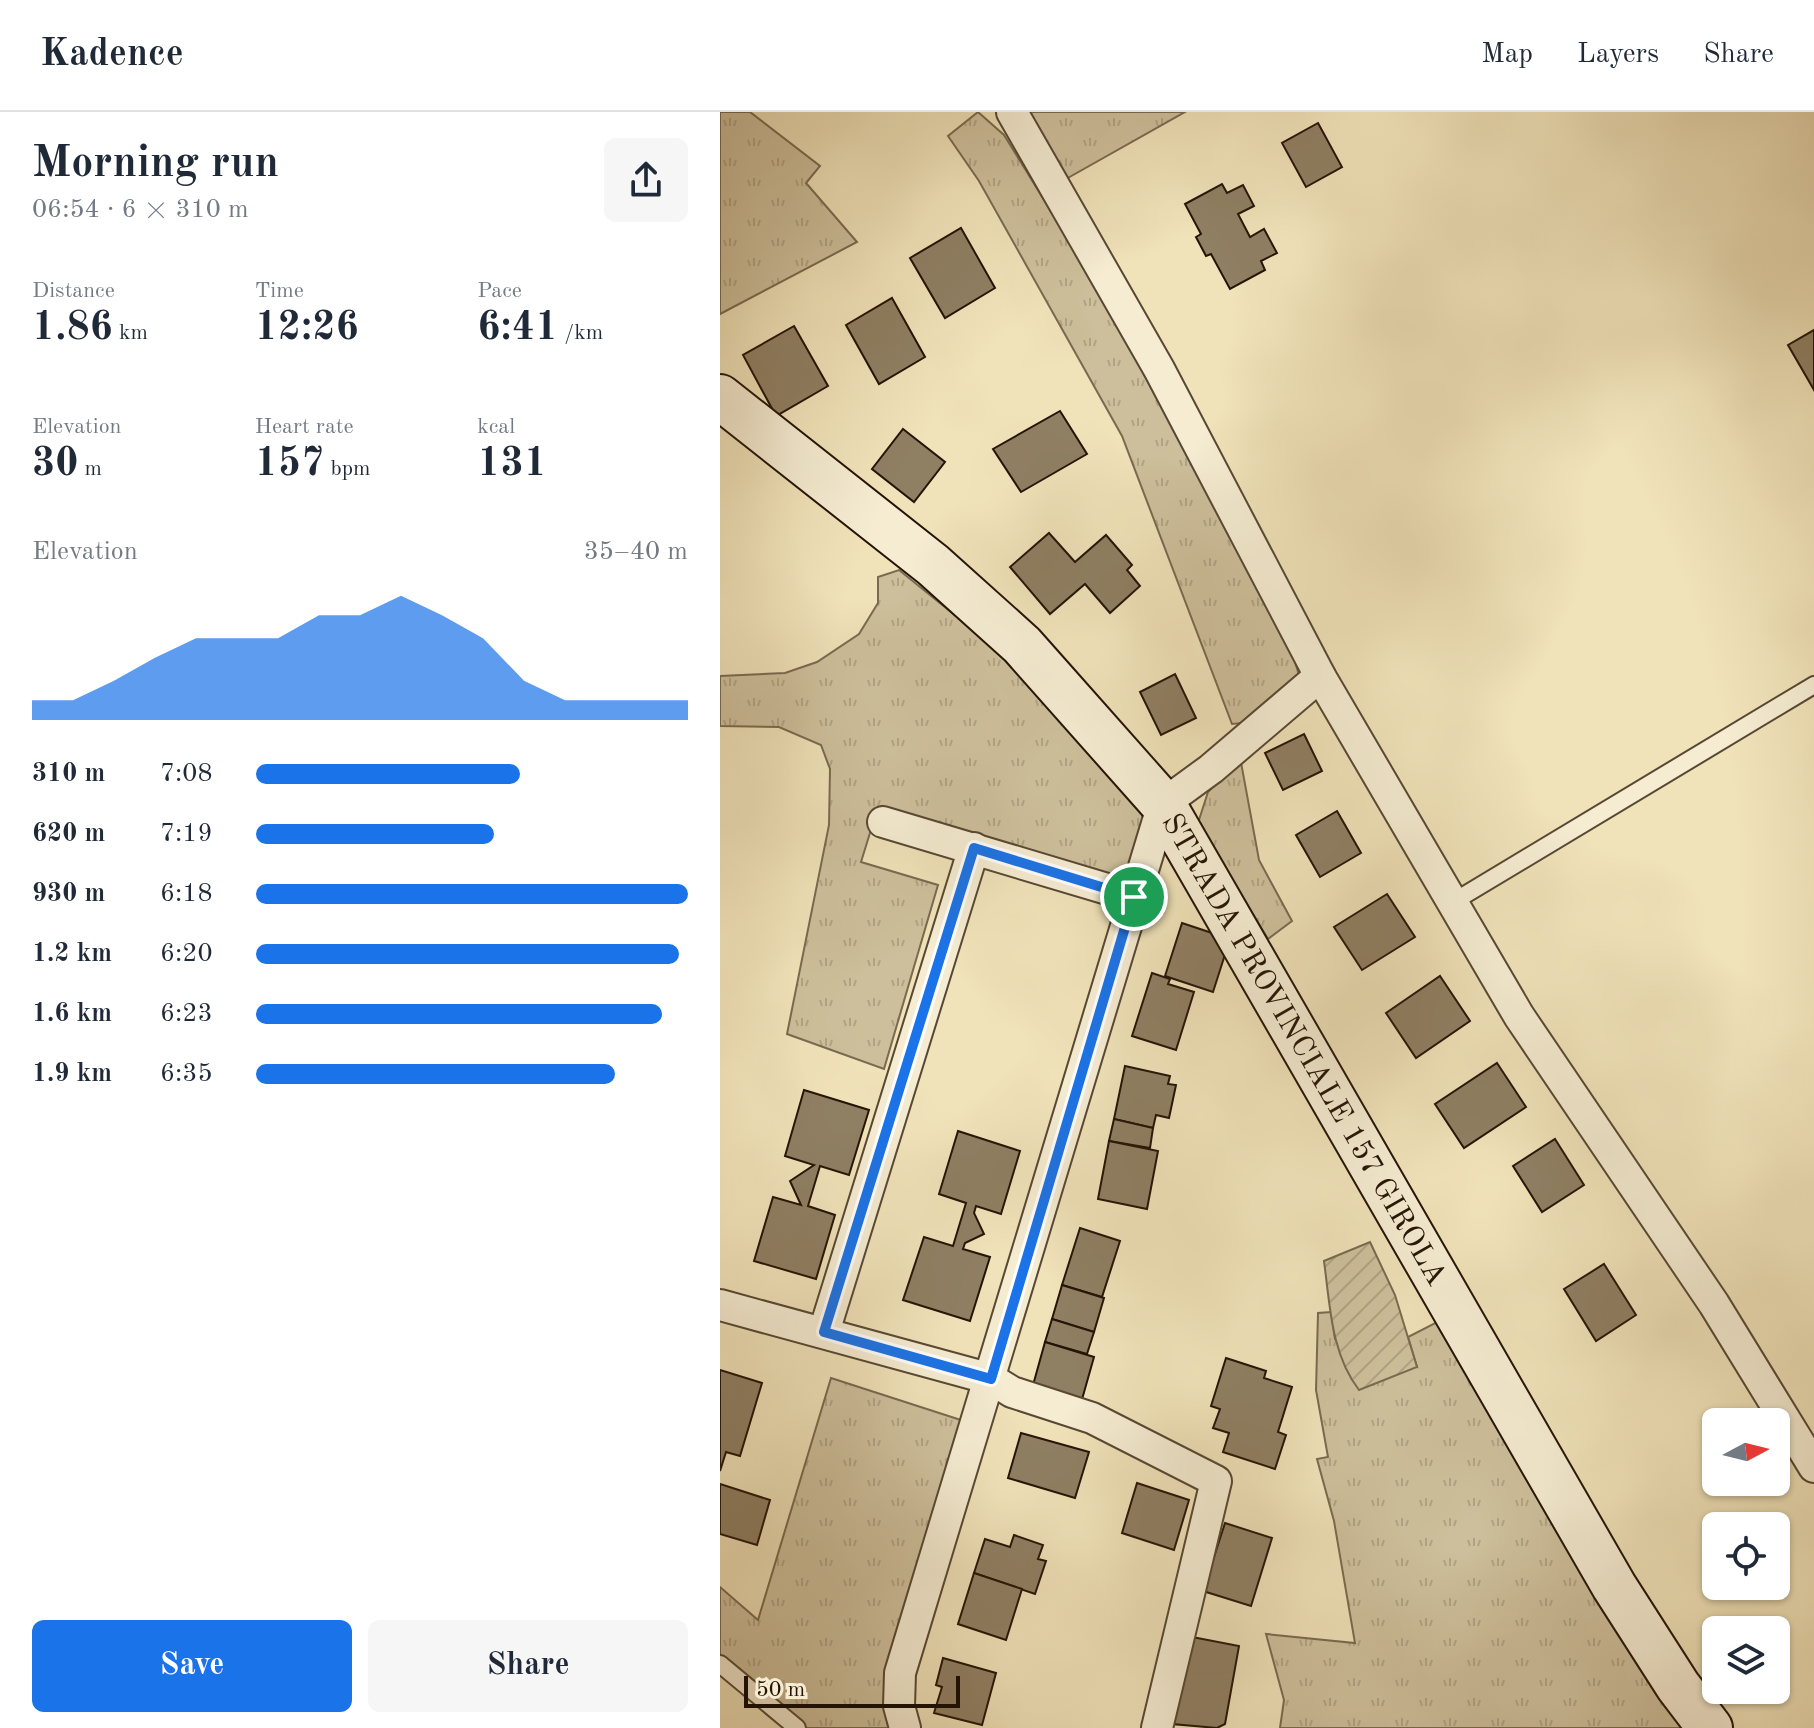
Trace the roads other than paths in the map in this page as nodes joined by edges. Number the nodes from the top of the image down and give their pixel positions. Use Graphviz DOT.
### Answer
graph roads {
  1 [pos="1012,112"];
  2 [pos="720,397"];
  3 [pos="1320,676"];
  4 [pos="1814,685"];
  5 [pos="1163,804"];
  6 [pos="883,822"];
  7 [pos="974,848"];
  8 [pos="1134,897"];
  9 [pos="1453,902"];
  10 [pos="720,1305"];
  11 [pos="824,1332"];
  12 [pos="991,1379"];
  13 [pos="1814,1467"];
  14 [pos="720,1664"];
  15 [pos="797,1728"];
  16 [pos="905,1728"];
  17 [pos="1157,1728"];
  18 [pos="1710,1728"];
  1 -- 3 [label="street"];
  2 -- 5 [label="main road, STRADA PROVINCIALE 157 GIROLA"];
  3 -- 5 [label="street"];
  3 -- 9 [label="street"];
  4 -- 9 [label="lane"];
  5 -- 8 [label="street"];
  5 -- 18 [label="main road, STRADA PROVINCIALE 157 GIROLA"];
  6 -- 7 [label="street"];
  7 -- 8 [label="street"];
  7 -- 11 [label="street"];
  8 -- 12 [label="street"];
  9 -- 13 [label="street"];
  10 -- 11 [label="street"];
  11 -- 12 [label="street"];
  12 -- 16 [label="street"];
  12 -- 17 [label="street"];
  14 -- 15 [label="lane"];
}
